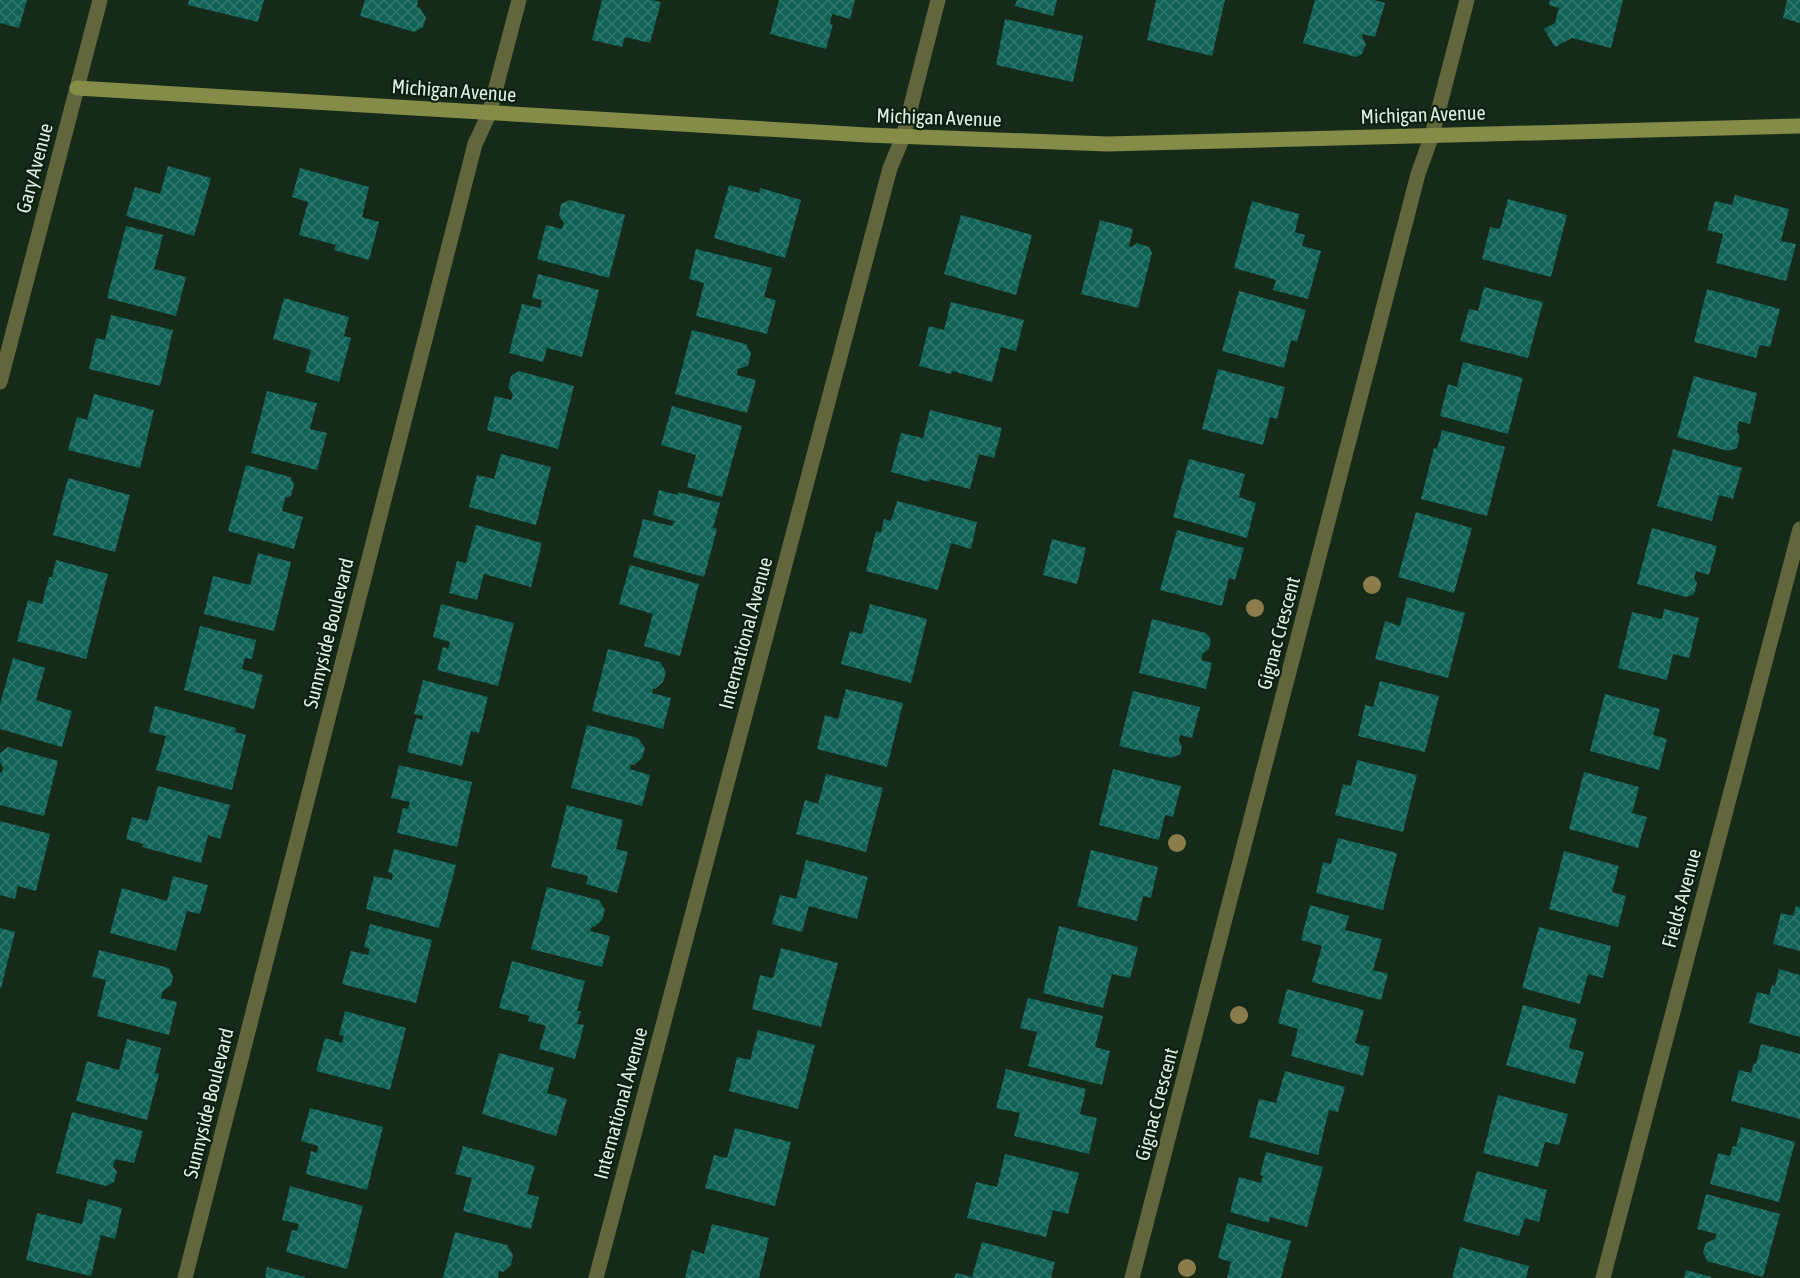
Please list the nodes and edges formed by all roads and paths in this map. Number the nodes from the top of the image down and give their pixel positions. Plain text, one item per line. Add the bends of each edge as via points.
1 (100, 0) edge
2 (519, 0) edge
3 (938, 0) edge
4 (1467, 0) edge
5 (77, 88) junction
6 (489, 114) junction
7 (1800, 126) edge
8 (1432, 135) junction
9 (903, 137) junction
10 (0, 382) edge
11 (1800, 529) edge
12 (185, 1278) edge
13 (596, 1278) edge
14 (1132, 1278) edge
15 (1603, 1278) edge

1 - 5 street, Gary Avenue
2 - 6 street, Sunnyside Boulevard
3 - 9 street, International Avenue
4 - 8 street, Gignac Crescent
5 - 6 street, Michigan Avenue
5 - 10 street, Gary Avenue
6 - 9 street, Michigan Avenue
6 - 12 street, Sunnyside Boulevard via 475,144
7 - 8 street, Michigan Avenue
8 - 9 street, Michigan Avenue via 1107,144
8 - 14 street, Gignac Crescent via 1420,168
9 - 13 street, International Avenue via 890,168
11 - 15 street, Fields Avenue

